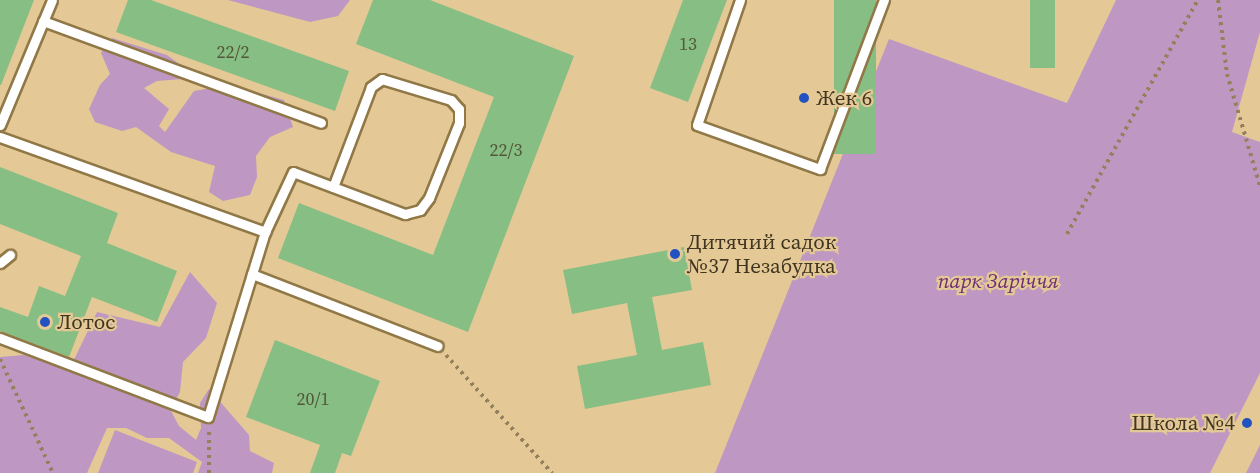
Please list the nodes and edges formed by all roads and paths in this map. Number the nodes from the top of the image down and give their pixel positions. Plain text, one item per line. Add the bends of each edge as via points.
1 (52, 0) edge
2 (740, 0) edge
3 (884, 0) edge
4 (1198, 0) edge
5 (1218, 0) edge
6 (43, 21) junction
7 (321, 123) dead end
8 (0, 126) edge
9 (0, 137) edge
10 (1260, 186) edge
11 (333, 187) junction
12 (265, 232) junction
13 (1067, 234) dead end
14 (10, 255) dead end
15 (0, 263) edge
16 (252, 274) junction
17 (0, 338) edge
18 (438, 346) joint
19 (0, 359) edge
20 (208, 417) junction
21 (53, 473) edge
22 (209, 473) edge
23 (552, 473) edge

1 - 6 lane
2 - 3 lane via 697,125 820,169
4 - 13 path
5 - 10 path via 1227,74
6 - 7 lane
6 - 8 lane
9 - 12 lane
11 - 11 lane via 405,214 420,210 429,198 459,123 459,109 451,100 382,79 372,87
11 - 12 lane via 293,172
12 - 16 lane
14 - 15 lane
16 - 18 lane
16 - 20 lane
17 - 20 lane
18 - 23 path
19 - 21 path
20 - 22 path

